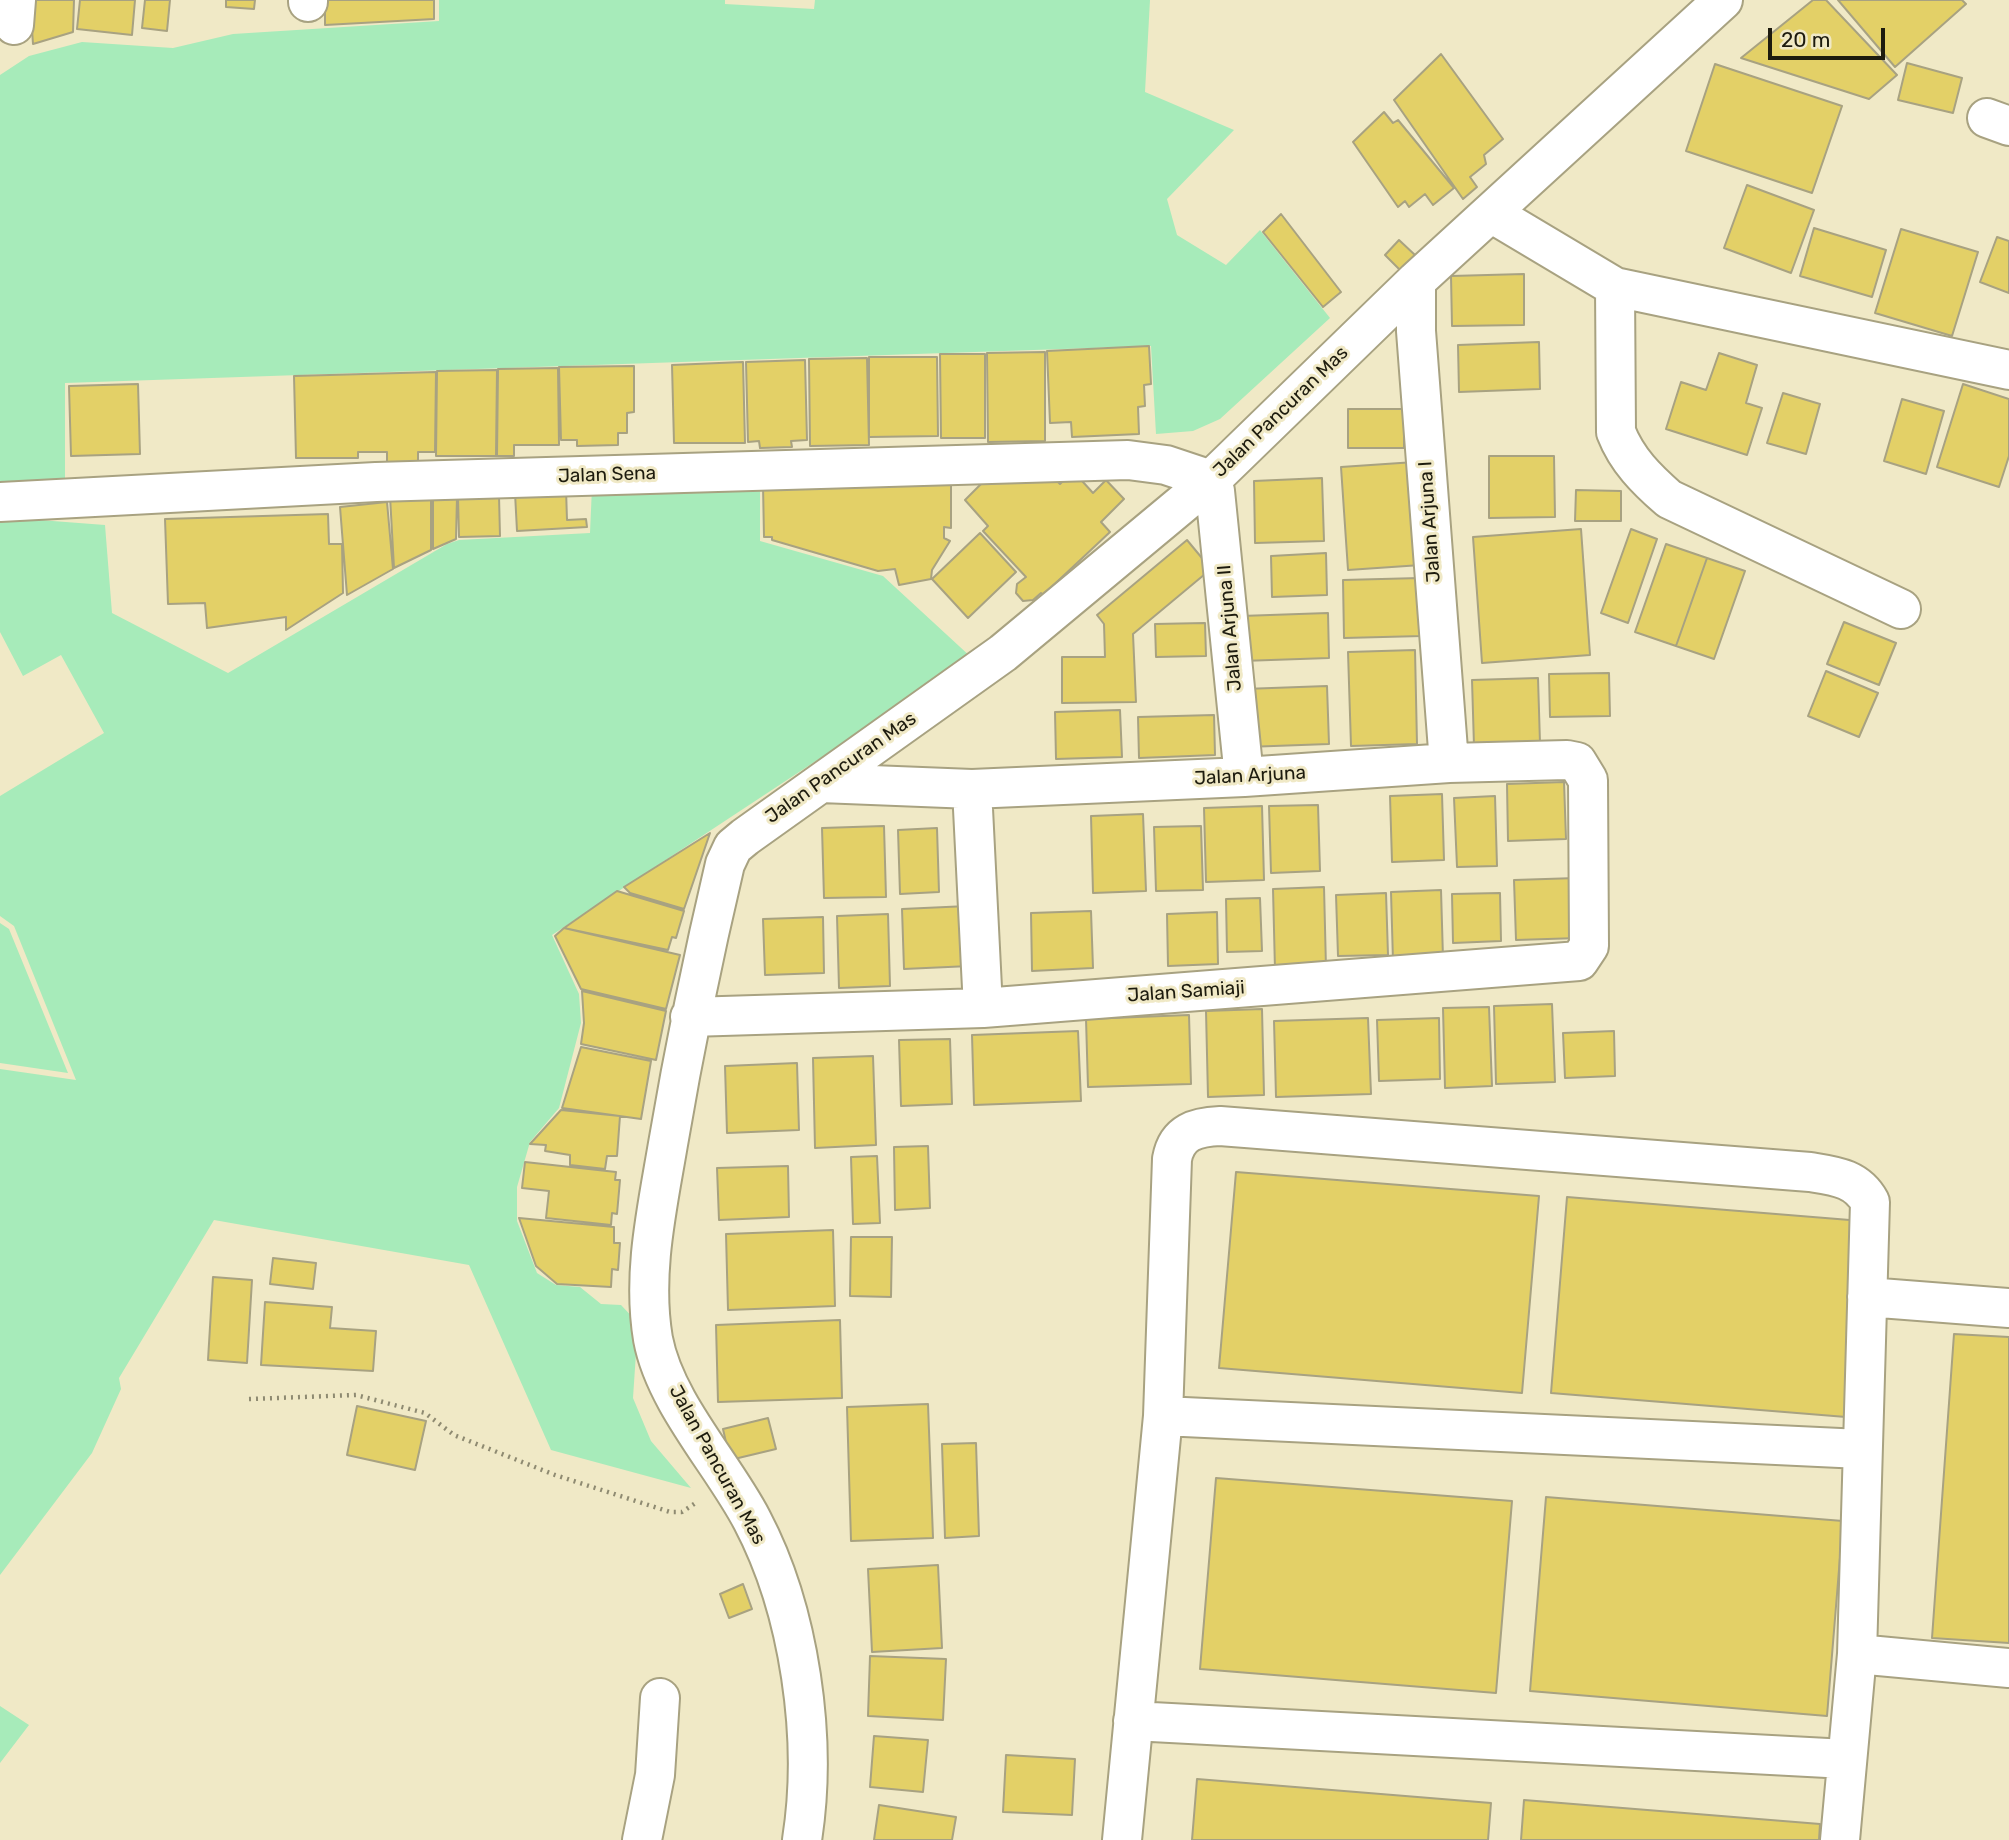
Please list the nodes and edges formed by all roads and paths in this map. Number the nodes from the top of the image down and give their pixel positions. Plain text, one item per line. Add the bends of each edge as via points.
1 (1714, 4) edge
2 (1491, 213) junction
3 (1416, 281) junction
4 (1615, 287) junction
5 (2009, 370) edge
6 (1211, 480) junction
7 (0, 502) edge
8 (1902, 608) dead end
9 (1449, 763) junction
10 (1244, 777) junction
11 (821, 783) junction
12 (972, 789) junction
13 (1589, 861) joint
14 (983, 1008) junction
15 (690, 1017) junction
16 (1867, 1297) junction
17 (2009, 1308) edge
18 (250, 1399) dead end
19 (1163, 1416) junction
20 (1861, 1449) junction
21 (727, 1481) junction
22 (1857, 1654) junction
23 (2009, 1668) edge
24 (660, 1698) dead end
25 (1133, 1721) junction
26 (1846, 1759) junction
27 (642, 1840) edge
28 (802, 1840) edge
29 (1122, 1840) edge
30 (1840, 1840) edge

1 - 2 street, Jalan Pancuran Mas
2 - 3 street, Jalan Pancuran Mas
2 - 4 street
3 - 6 street, Jalan Pancuran Mas
3 - 9 street, Jalan Arjuna I
4 - 5 street
4 - 8 street via 1616,432 1624,452 1647,481 1669,499
6 - 7 street, Jalan Sena via 1166,465 1128,460 390,481
6 - 10 street, Jalan Arjuna II via 1219,516
6 - 11 street, Jalan Pancuran Mas via 1003,653
9 - 10 street, Jalan Arjuna
9 - 13 street, Jalan Arjuna via 1553,758 1577,762 1588,780
10 - 12 street, Jalan Arjuna
11 - 12 street, Jalan Arjuna
11 - 15 street, Jalan Pancuran Mas via 733,847 725,864
12 - 14 street
13 - 14 street, Jalan Samiaji via 1591,940 1579,961
14 - 15 street, Jalan Samiaji
15 - 21 street, Jalan Pancuran Mas via 651,1242 651,1316 654,1342 675,1396
16 - 17 street
16 - 19 street via 1870,1202 1855,1183 1839,1177 1220,1126 1192,1129 1176,1144 1172,1159
16 - 20 street
18 - 21 path via 356,1395 425,1413 454,1435 555,1475 670,1512 682,1512
19 - 20 street
19 - 25 street
20 - 22 street
21 - 28 street, Jalan Pancuran Mas via 752,1520 778,1582 797,1647 809,1765
22 - 23 street
22 - 26 street
24 - 27 street via 655,1775
25 - 26 street
25 - 29 street
26 - 30 street

